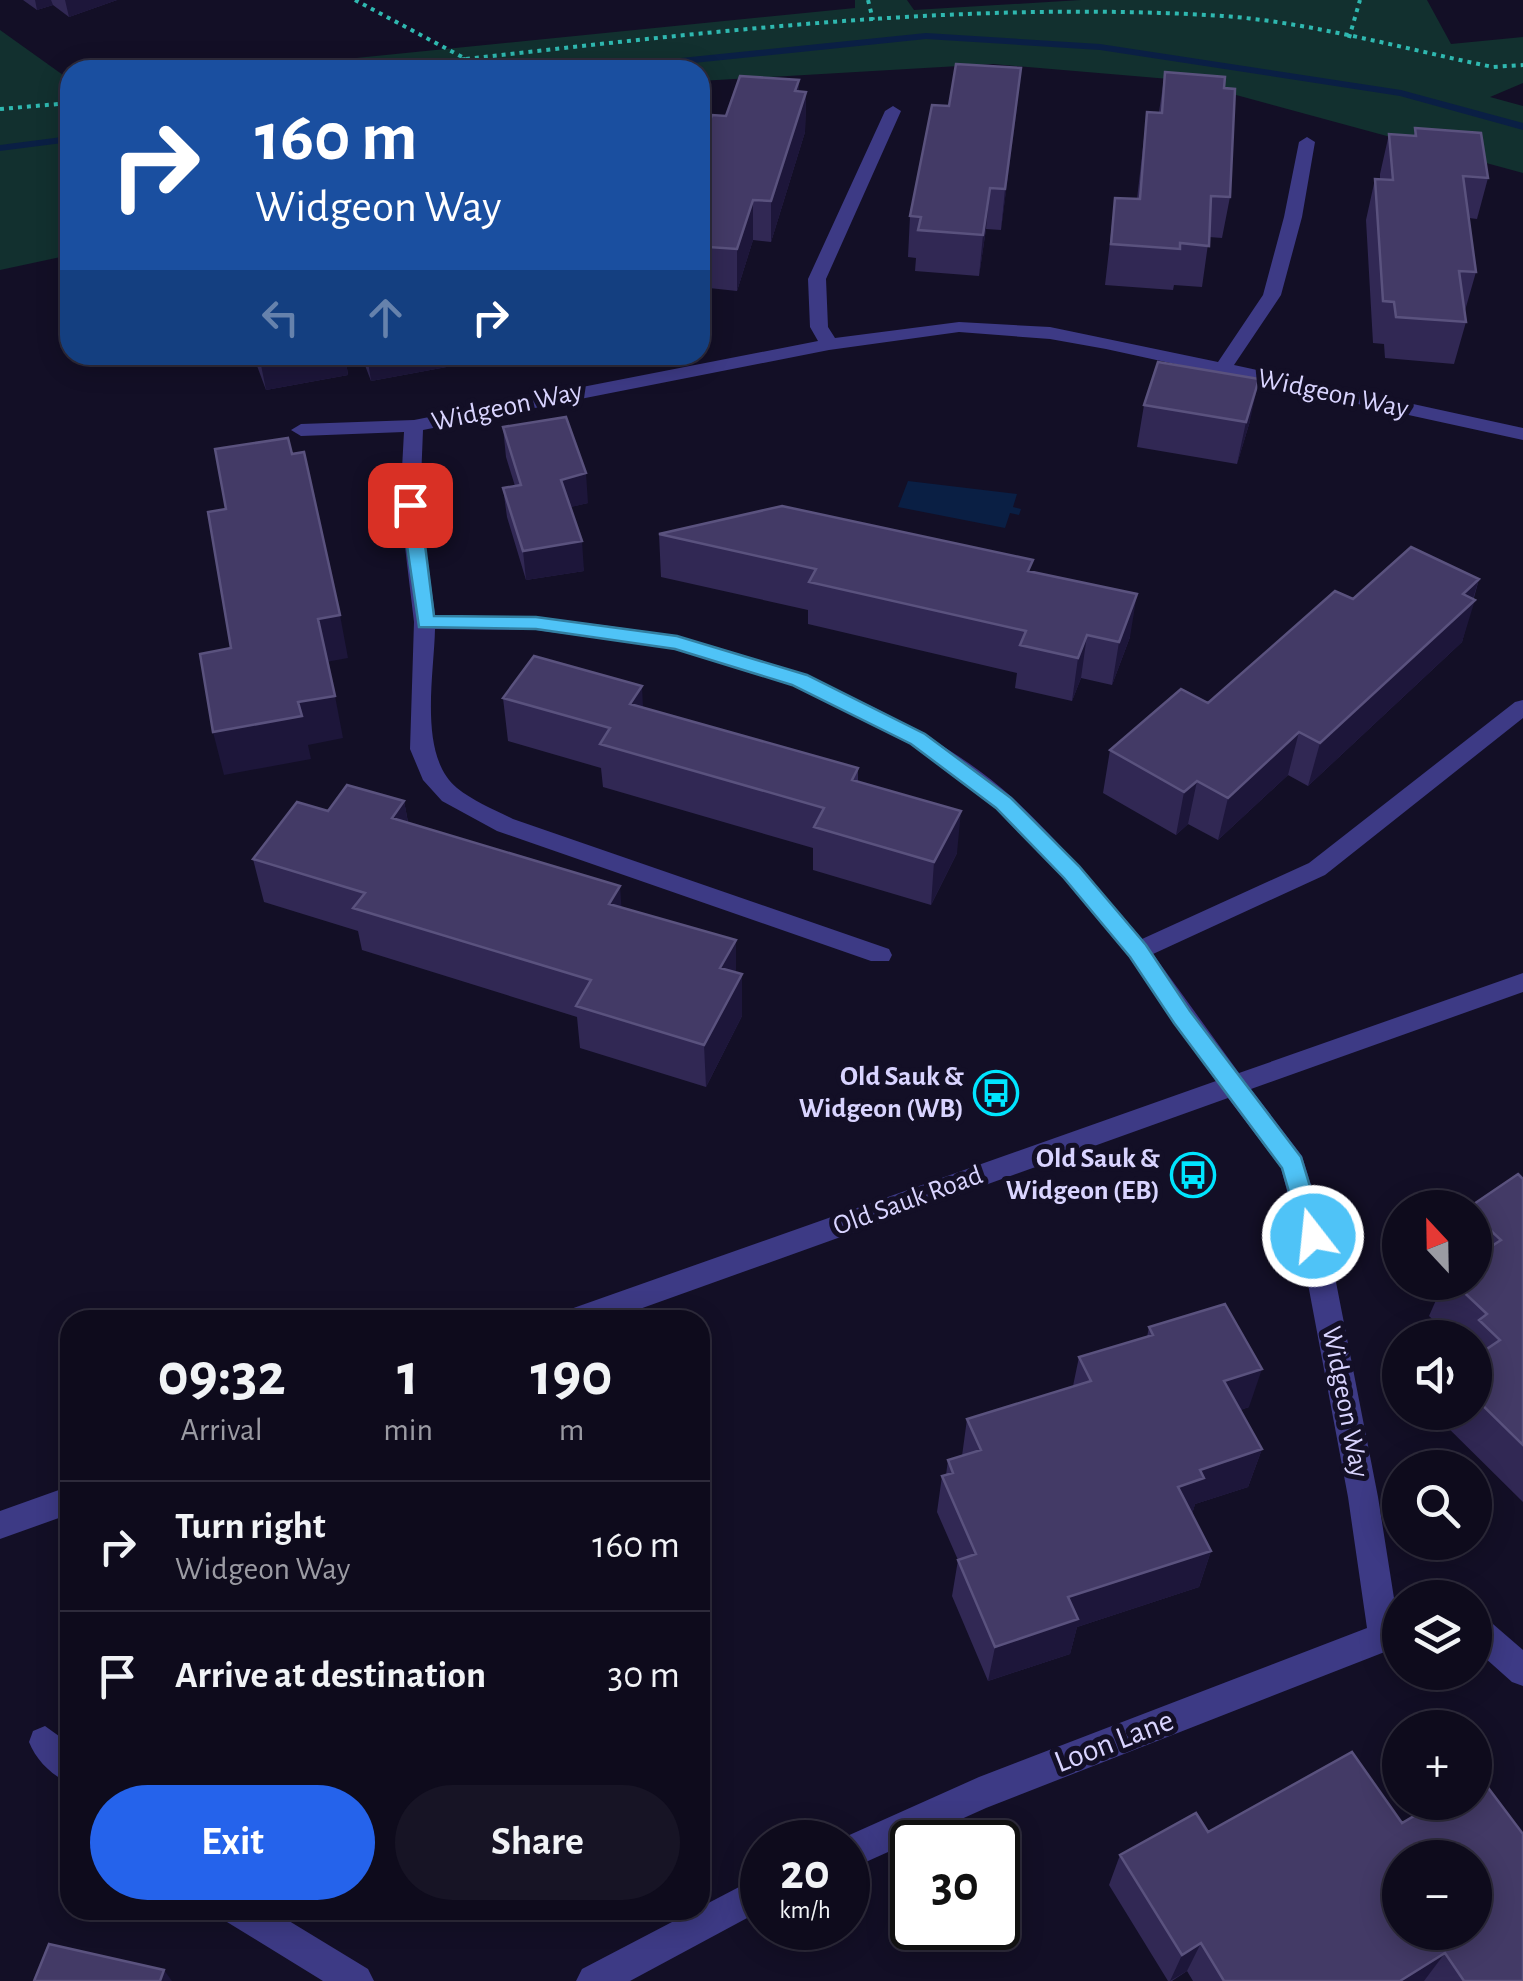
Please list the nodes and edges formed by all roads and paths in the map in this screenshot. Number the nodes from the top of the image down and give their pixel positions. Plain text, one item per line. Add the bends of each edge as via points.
1 (355, 0) edge
2 (868, 0) edge
3 (1140, 0) edge
4 (1360, 0) edge
5 (1146, 12) junction
6 (873, 20) junction
7 (1350, 38) junction
8 (466, 58) junction
9 (450, 60) edge
10 (1523, 65) edge
11 (60, 104) edge
12 (0, 109) edge
13 (893, 111) dead end
14 (1307, 142) dead end
15 (829, 344) junction
16 (1222, 369) junction
17 (414, 426) junction
18 (301, 430) dead end
19 (1523, 434) edge
20 (426, 622) junction
21 (1523, 706) edge
22 (1138, 951) junction
23 (880, 955) dead end
24 (1523, 982) edge
25 (1233, 1085) junction
26 (603, 1310) edge
27 (60, 1504) edge
28 (0, 1525) edge
29 (1382, 1586) edge
30 (1382, 1637) edge
31 (1492, 1644) edge
32 (1523, 1671) edge
33 (45, 1742) dead end
34 (60, 1757) edge
35 (870, 1843) edge
36 (740, 1904) edge
37 (255, 1920) edge
38 (709, 1920) edge
39 (710, 1920) edge
40 (356, 1981) edge
41 (594, 1981) edge

1 - 8 path
2 - 6 path
3 - 5 path
4 - 7 path
5 - 6 path
5 - 7 path via 1228,16
6 - 8 path
7 - 10 path via 1492,67
8 - 9 path
11 - 12 path
13 - 15 street via 817,279 819,327
14 - 16 street via 1272,295
15 - 16 street, Widgeon Way via 960,327 1050,333
15 - 17 street, Widgeon Way
16 - 19 street, Widgeon Way
17 - 18 street
17 - 20 street, Widgeon Way via 410,505
20 - 22 street, Widgeon Way via 536,623 677,642 800,680 918,739 1004,803
20 - 23 street via 421,749 450,795 504,824
21 - 22 street via 1317,869
22 - 25 street, Widgeon Way
24 - 25 street, Old Sauk Road
25 - 26 street, Old Sauk Road
25 - 29 street, Widgeon Way via 1293,1164
27 - 28 street
30 - 35 street, Loon Lane
31 - 32 street
33 - 34 street
36 - 39 street
37 - 40 street
38 - 41 street

